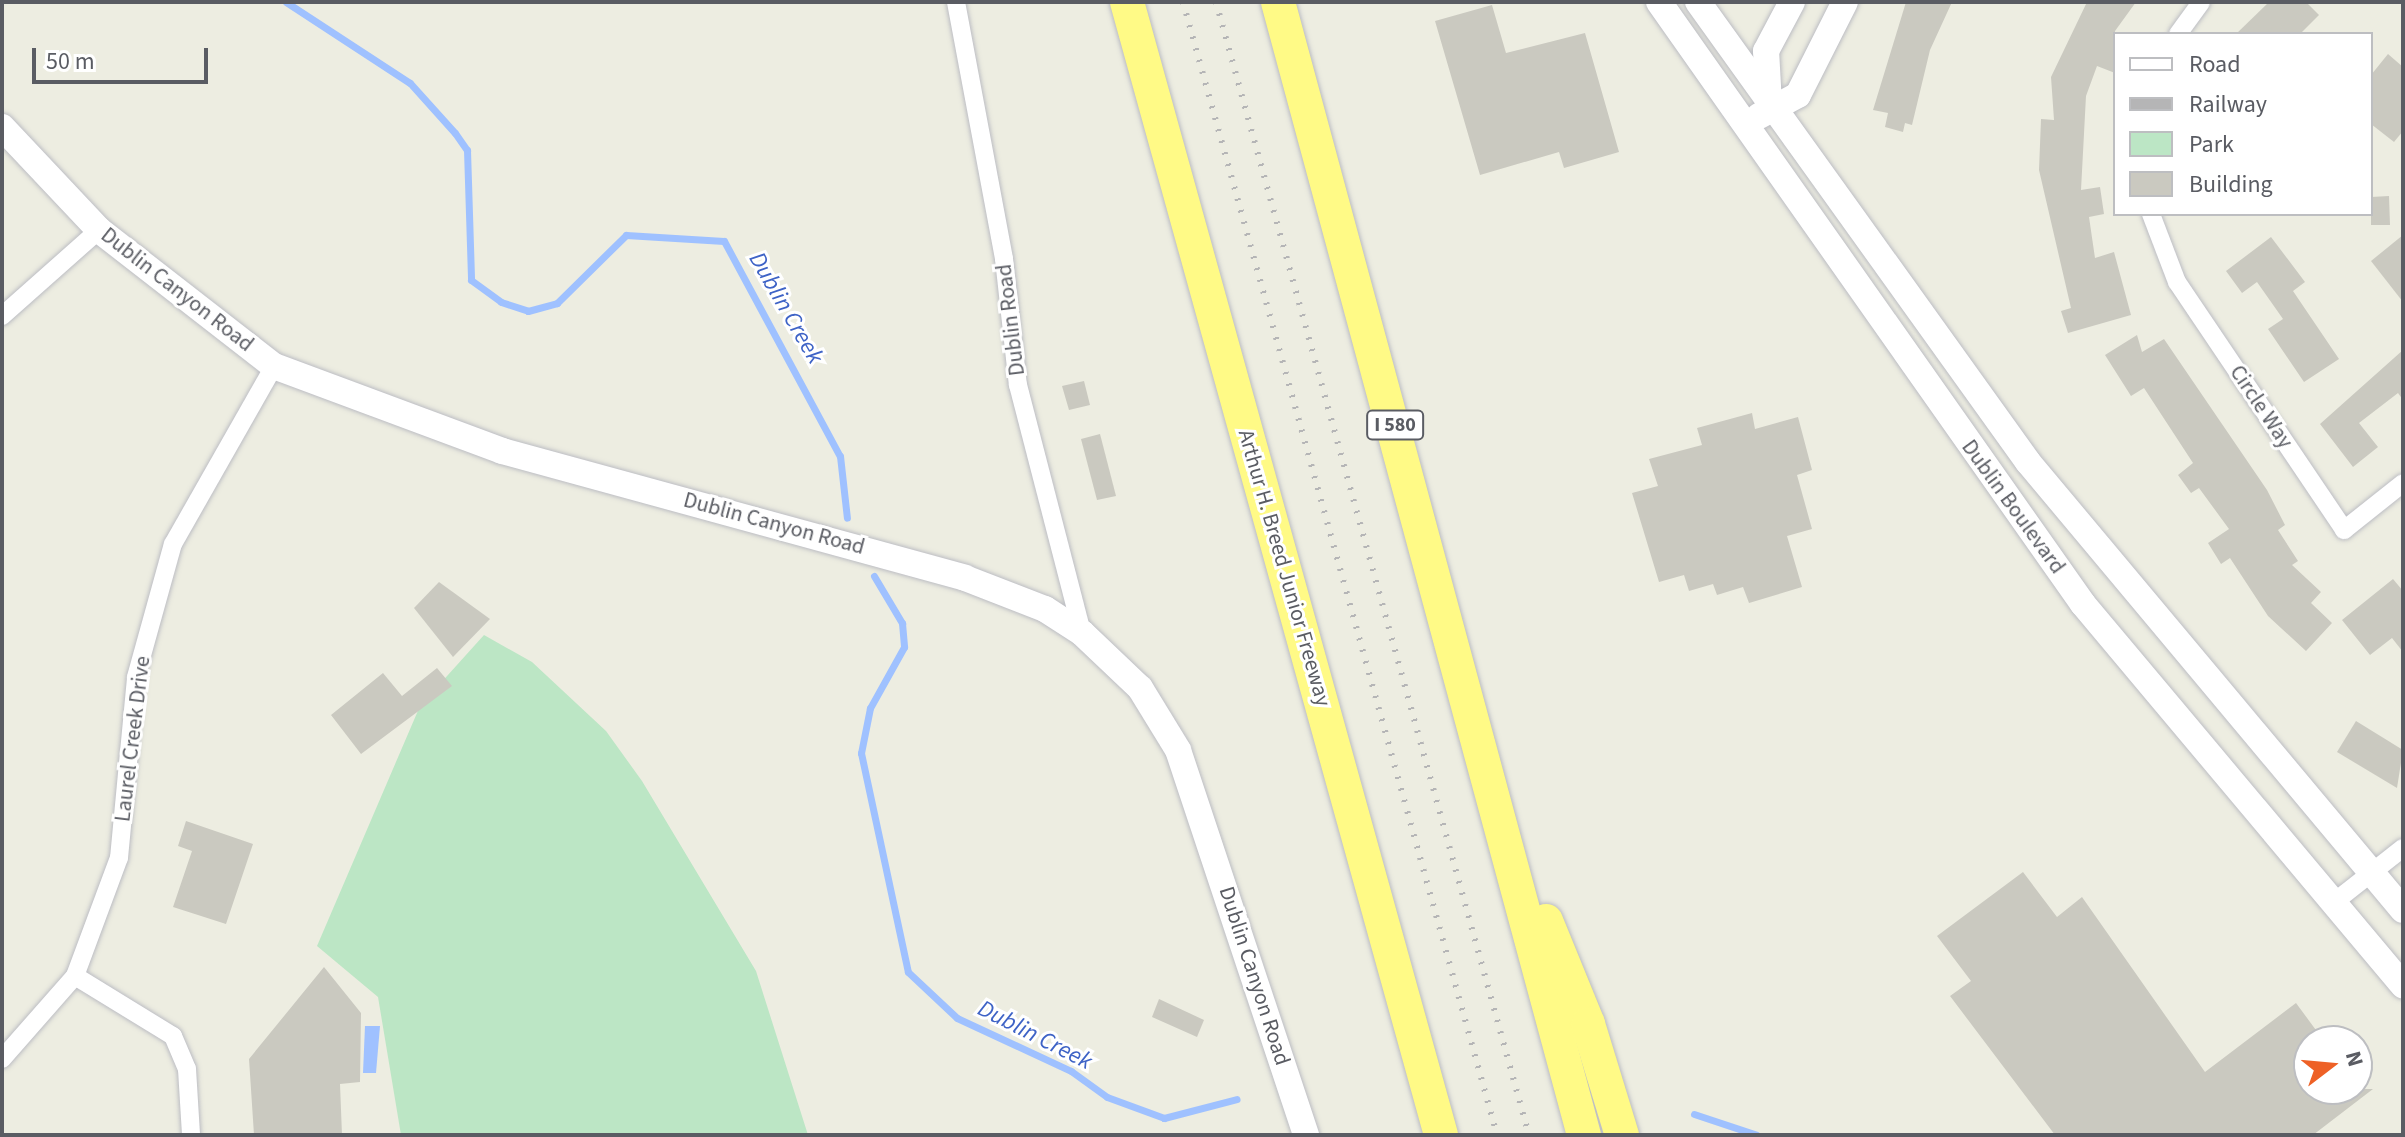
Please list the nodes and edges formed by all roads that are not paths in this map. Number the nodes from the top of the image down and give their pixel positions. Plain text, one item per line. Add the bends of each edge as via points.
1 (956, 2) edge
2 (1127, 2) edge
3 (1278, 2) edge
4 (1659, 2) edge
5 (1698, 2) edge
6 (1792, 2) edge
7 (1845, 2) edge
8 (2201, 2) edge
9 (2179, 32) edge
10 (1769, 104) junction
11 (2, 127) edge
12 (1746, 131) junction
13 (2152, 216) edge
14 (99, 230) junction
15 (2, 316) edge
16 (274, 366) junction
17 (2403, 483) edge
18 (1082, 633) junction
19 (1512, 848) junction
20 (2403, 848) edge
21 (2372, 872) junction
22 (2333, 903) junction
23 (2403, 910) edge
24 (75, 976) junction
25 (2403, 985) edge
26 (2, 1059) edge
27 (191, 1135) edge
28 (1306, 1135) edge
29 (1441, 1135) edge
30 (1584, 1135) edge
31 (1622, 1135) edge

1 - 18 street, Dublin Road via 1004,259 1018,385
2 - 29 highway, Arthur H. Breed Junior Freeway
3 - 19 highway, I 580
4 - 12 street, Dublin Boulevard
5 - 10 street, Dublin Boulevard
6 - 10 street via 1766,51
7 - 10 street via 1798,95
8 - 9 street
10 - 12 street
10 - 21 street, Dublin Boulevard via 2028,462
11 - 14 street, Dublin Canyon Road
12 - 22 street, Dublin Boulevard via 2083,604
13 - 17 street, Circle Way via 2177,282 2344,530
14 - 15 street
14 - 16 street, Dublin Canyon Road
16 - 18 street, Dublin Canyon Road via 502,451 965,578 1045,609
16 - 24 street, Laurel Creek Drive via 173,544 136,677 119,858
18 - 28 street, Dublin Canyon Road via 1140,688 1178,750
19 - 30 highway, I 580
19 - 31 highway via 1573,983
20 - 21 street
21 - 22 street
21 - 23 street, Dublin Boulevard
22 - 25 street, Dublin Boulevard
24 - 26 street, Laurel Creek Drive
24 - 27 street via 173,1036 187,1069

